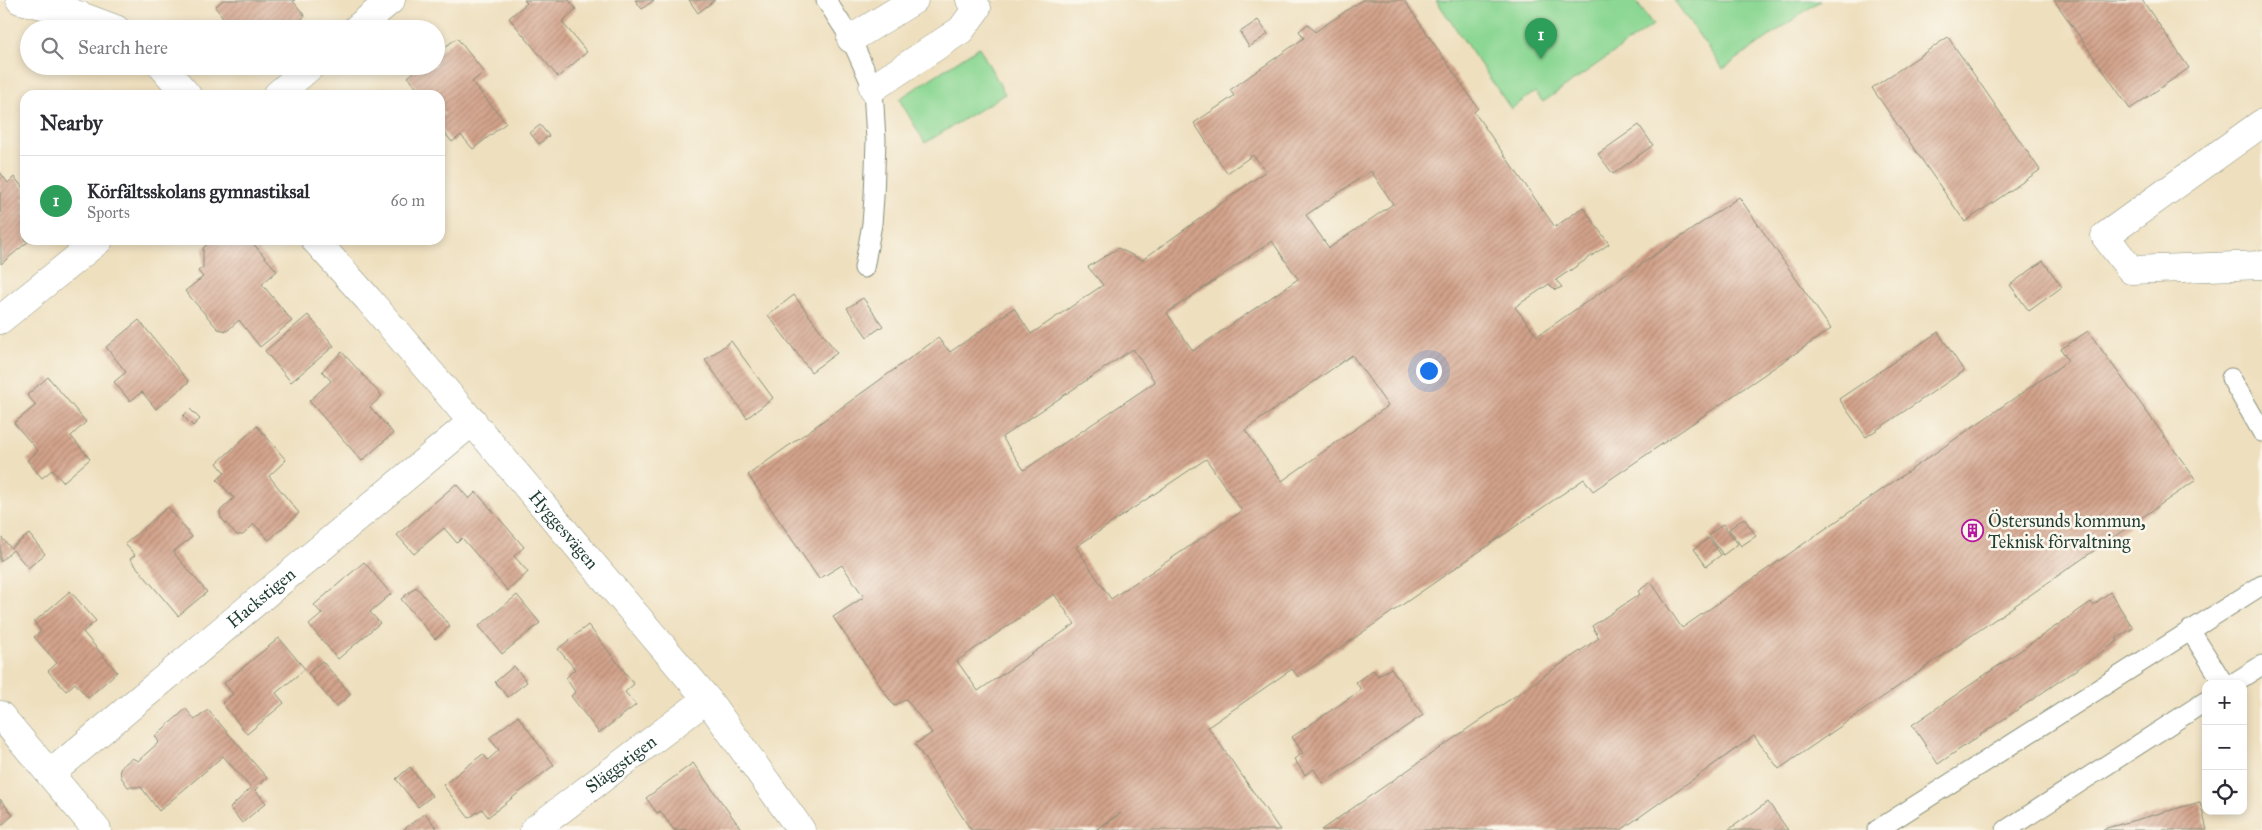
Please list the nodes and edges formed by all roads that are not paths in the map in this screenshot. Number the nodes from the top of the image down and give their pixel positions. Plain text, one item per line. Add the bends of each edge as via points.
1 (20, 0) edge
2 (391, 0) edge
3 (826, 0) edge
4 (914, 0) edge
5 (970, 0) edge
6 (92, 20) edge
7 (367, 20) edge
8 (852, 39) junction
9 (170, 75) edge
10 (300, 75) edge
11 (873, 88) junction
12 (183, 90) edge
13 (283, 90) edge
14 (2262, 123) edge
15 (93, 245) edge
16 (319, 245) edge
17 (2262, 266) edge
18 (864, 268) dead end
19 (0, 320) edge
20 (2231, 378) dead end
21 (473, 421) junction
22 (2262, 432) edge
23 (2262, 585) edge
24 (2190, 630) junction
25 (2262, 665) edge
26 (2221, 680) edge
27 (2238, 680) edge
28 (707, 699) junction
29 (2202, 704) edge
30 (0, 715) edge
31 (50, 774) junction
32 (97, 830) edge
33 (534, 830) edge
34 (801, 830) edge
35 (1877, 830) edge
36 (2006, 830) edge

1 - 6 street
2 - 7 street
3 - 8 lane
4 - 8 street
5 - 11 street via 977,8 960,30
8 - 11 lane
9 - 12 street
10 - 13 street
11 - 18 lane via 876,140 874,197
14 - 17 street via 2105,236 2131,270
15 - 19 street
16 - 21 street, Hyggesvägen
20 - 22 lane
21 - 28 street, Hyggesvägen
21 - 31 street, Hackstigen
23 - 24 lane
24 - 26 lane
24 - 35 lane
25 - 27 lane
28 - 33 street, Släggstigen
28 - 34 street, Hyggesvägen
29 - 36 lane
30 - 31 street
31 - 32 street

